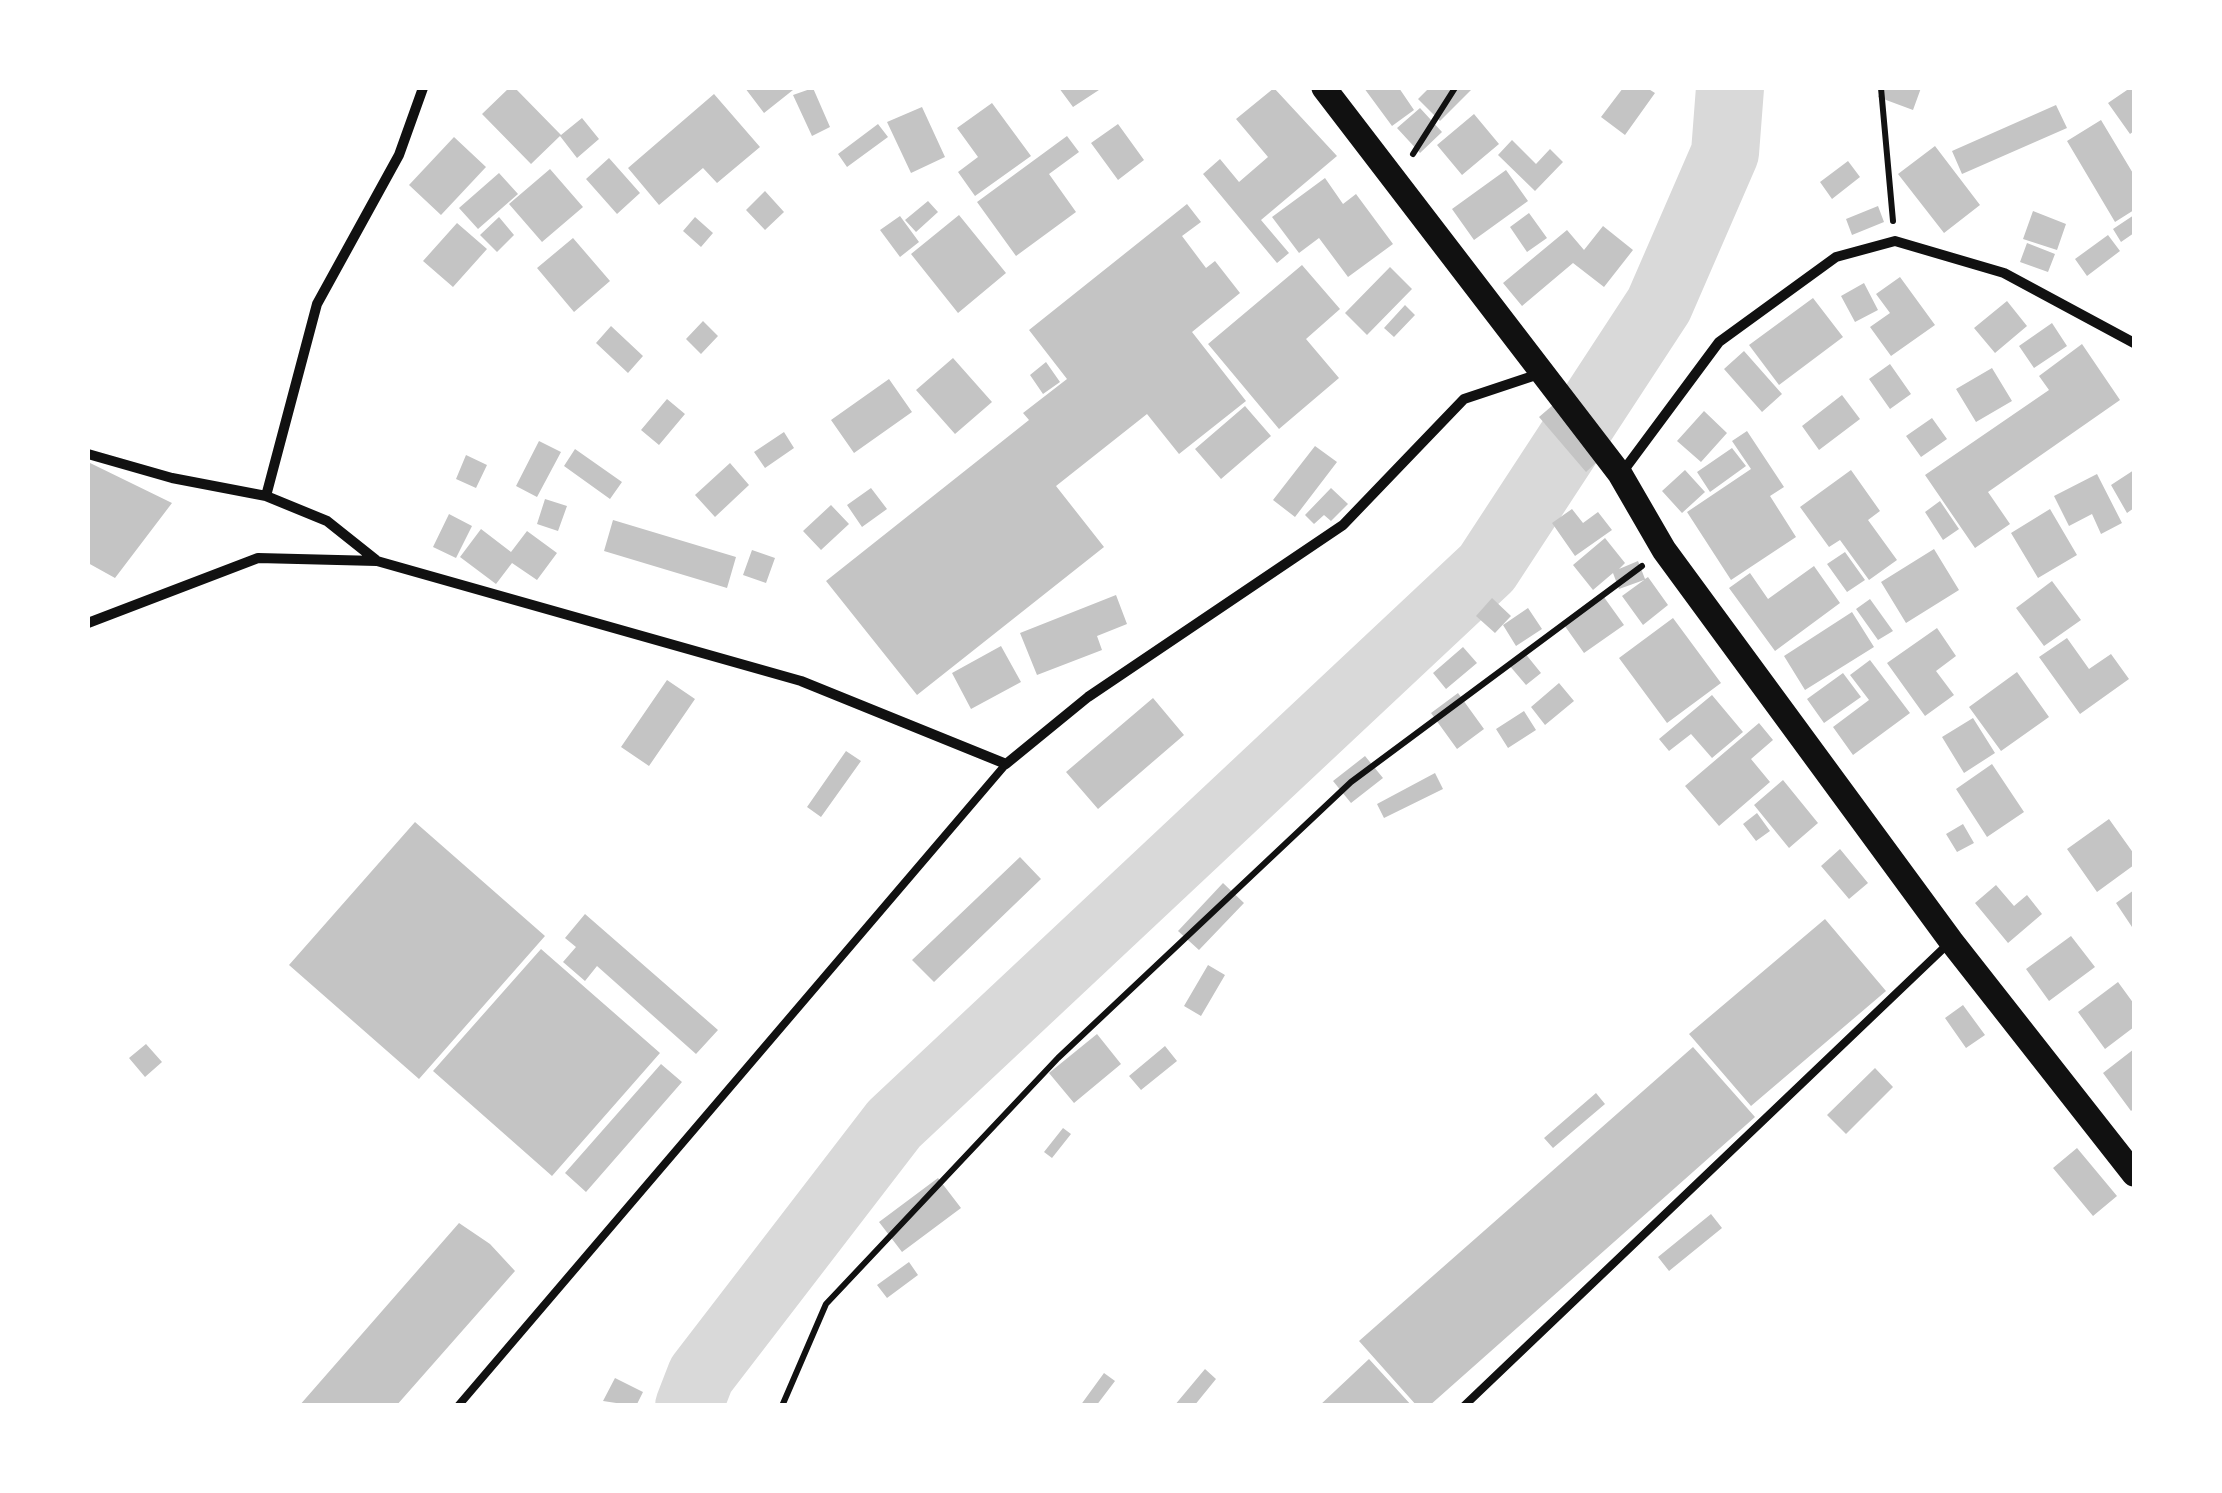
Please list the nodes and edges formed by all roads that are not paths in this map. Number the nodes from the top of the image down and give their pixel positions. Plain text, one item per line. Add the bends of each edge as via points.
1 (423, 88) edge
2 (1324, 88) edge
3 (2134, 343) edge
4 (1543, 373) junction
5 (88, 454) edge
6 (1620, 474) junction
7 (266, 496) junction
8 (377, 561) junction
9 (88, 623) edge
10 (1006, 764) junction
11 (1951, 941) junction
12 (2134, 1174) edge
13 (458, 1406) edge
14 (1464, 1406) edge

1 - 7 street via 400,155 317,304
2 - 4 main road
3 - 6 street via 2004,273 1895,241 1836,257 1720,342
4 - 6 main road
4 - 10 street via 1464,399 1342,524 1088,697
5 - 7 street
6 - 11 main road via 1664,550
7 - 8 street via 327,521
8 - 9 street via 258,558
8 - 10 street via 800,681
10 - 13 lane
11 - 12 main road
11 - 14 lane

